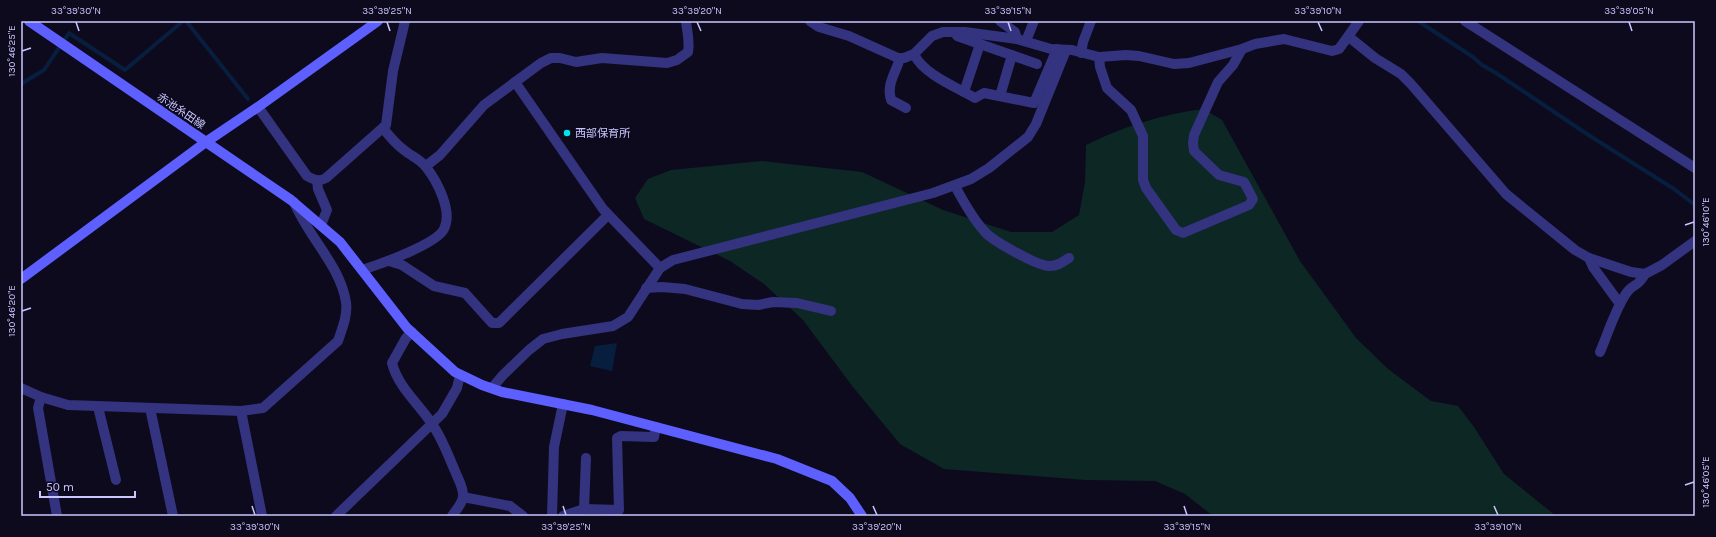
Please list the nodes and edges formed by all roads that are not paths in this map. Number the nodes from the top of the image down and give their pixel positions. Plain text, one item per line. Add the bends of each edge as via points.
1 (28, 21) edge
2 (378, 21) edge
3 (405, 21) edge
4 (686, 21) edge
5 (810, 21) edge
6 (1000, 21) edge
7 (1034, 21) edge
8 (1091, 21) edge
9 (1359, 21) edge
10 (1464, 21) edge
11 (956, 32) junction
12 (1349, 37) junction
13 (1022, 40) junction
14 (980, 44) junction
15 (1061, 49) junction
16 (1242, 49) junction
17 (1081, 53) junction
18 (914, 54) junction
19 (1012, 55) junction
20 (1099, 57) junction
21 (900, 58) junction
22 (1037, 64) dead end
23 (515, 82) junction
24 (964, 92) junction
25 (1000, 96) junction
26 (258, 107) junction
27 (906, 108) dead end
28 (383, 128) junction
29 (206, 142) junction
30 (426, 166) junction
31 (1695, 168) edge
32 (317, 180) junction
33 (955, 186) junction
34 (294, 202) junction
35 (608, 214) junction
36 (321, 225) junction
37 (1695, 241) edge
38 (1069, 258) dead end
39 (1589, 258) junction
40 (389, 261) junction
41 (660, 268) junction
42 (362, 270) junction
43 (1645, 274) junction
44 (21, 279) edge
45 (646, 288) junction
46 (1620, 304) junction
47 (831, 311) dead end
48 (412, 332) junction
49 (1600, 352) dead end
50 (460, 375) junction
51 (21, 388) edge
52 (492, 388) junction
53 (41, 397) junction
54 (563, 404) junction
55 (98, 407) junction
56 (150, 408) junction
57 (241, 411) junction
58 (432, 423) junction
59 (656, 427) junction
60 (586, 458) dead end
61 (116, 480) dead end
62 (463, 497) junction
63 (584, 509) junction
64 (55, 516) edge
65 (173, 516) edge
66 (262, 516) edge
67 (336, 516) edge
68 (452, 516) edge
69 (523, 516) edge
70 (552, 516) edge
71 (563, 516) edge
72 (862, 516) edge

1 - 29 street, 赤池糸田線
2 - 26 street, 赤池糸田線
3 - 28 street via 394,72 388,118
4 - 23 street via 690,42 688,52 677,60 667,63 602,58 576,62 551,58
5 - 21 street via 819,27 849,36
6 - 13 street
7 - 13 street
8 - 17 street
9 - 12 street
10 - 31 street
11 - 13 street
11 - 14 street via 957,36
11 - 18 street via 943,32 932,36
12 - 16 street via 1339,50 1332,51 1284,39
12 - 39 street via 1375,58 1401,74 1506,194 1575,250
13 - 15 street
14 - 19 street
14 - 24 street
15 - 17 street
15 - 25 street via 1034,103
15 - 33 street via 1036,124 1028,137 989,168
16 - 20 street via 1189,63 1174,64 1139,56
16 - 20 street via 1233,65 1218,82 1194,135 1193,143 1194,150 1219,175 1244,182 1253,199 1249,205 1183,233 1176,230 1146,188 1143,180 1143,136 1131,110 1107,88
17 - 20 street
18 - 21 street
18 - 24 street via 924,68
19 - 22 street
19 - 25 street
21 - 27 street via 889,83 889,96 890,100
23 - 30 street via 484,105 440,155
23 - 35 street
24 - 25 street via 975,98 984,93
26 - 29 street, 赤池糸田線
26 - 32 street via 307,176
28 - 30 street via 405,152
28 - 32 street via 326,178 322,181
29 - 34 street
29 - 44 street
30 - 40 street via 440,188 447,212 444,229 437,237
32 - 36 street via 318,189 328,210
33 - 38 street via 985,233 996,241 1036,263 1049,267 1061,264
33 - 41 street via 673,260
34 - 36 street
34 - 57 street via 300,218 339,278 346,303 344,326 338,340 264,408
35 - 40 street via 499,323 492,323 465,293 434,286 402,265
35 - 41 street
36 - 42 street via 340,242
37 - 43 street
39 - 43 street
39 - 46 street
40 - 42 street
41 - 45 street
42 - 48 street
43 - 46 street via 1640,283 1628,291
45 - 47 street via 685,289 742,304 797,303
45 - 52 street via 628,317 613,326 544,339 502,375
46 - 49 street
48 - 50 street
48 - 58 street via 392,363 399,380
50 - 52 street
50 - 58 street via 457,388 442,414
51 - 53 street
52 - 54 street
53 - 55 street via 68,405
53 - 64 street via 38,408
54 - 59 street
54 - 70 street via 554,447
55 - 56 street
55 - 61 street
56 - 57 street
56 - 65 street
57 - 66 street
58 - 62 street via 462,487
58 - 67 street
59 - 63 street via 654,437 617,438 619,510
59 - 72 street via 777,459 806,470 832,482 850,498
60 - 63 street
62 - 68 street
62 - 69 street via 510,506
63 - 71 street

